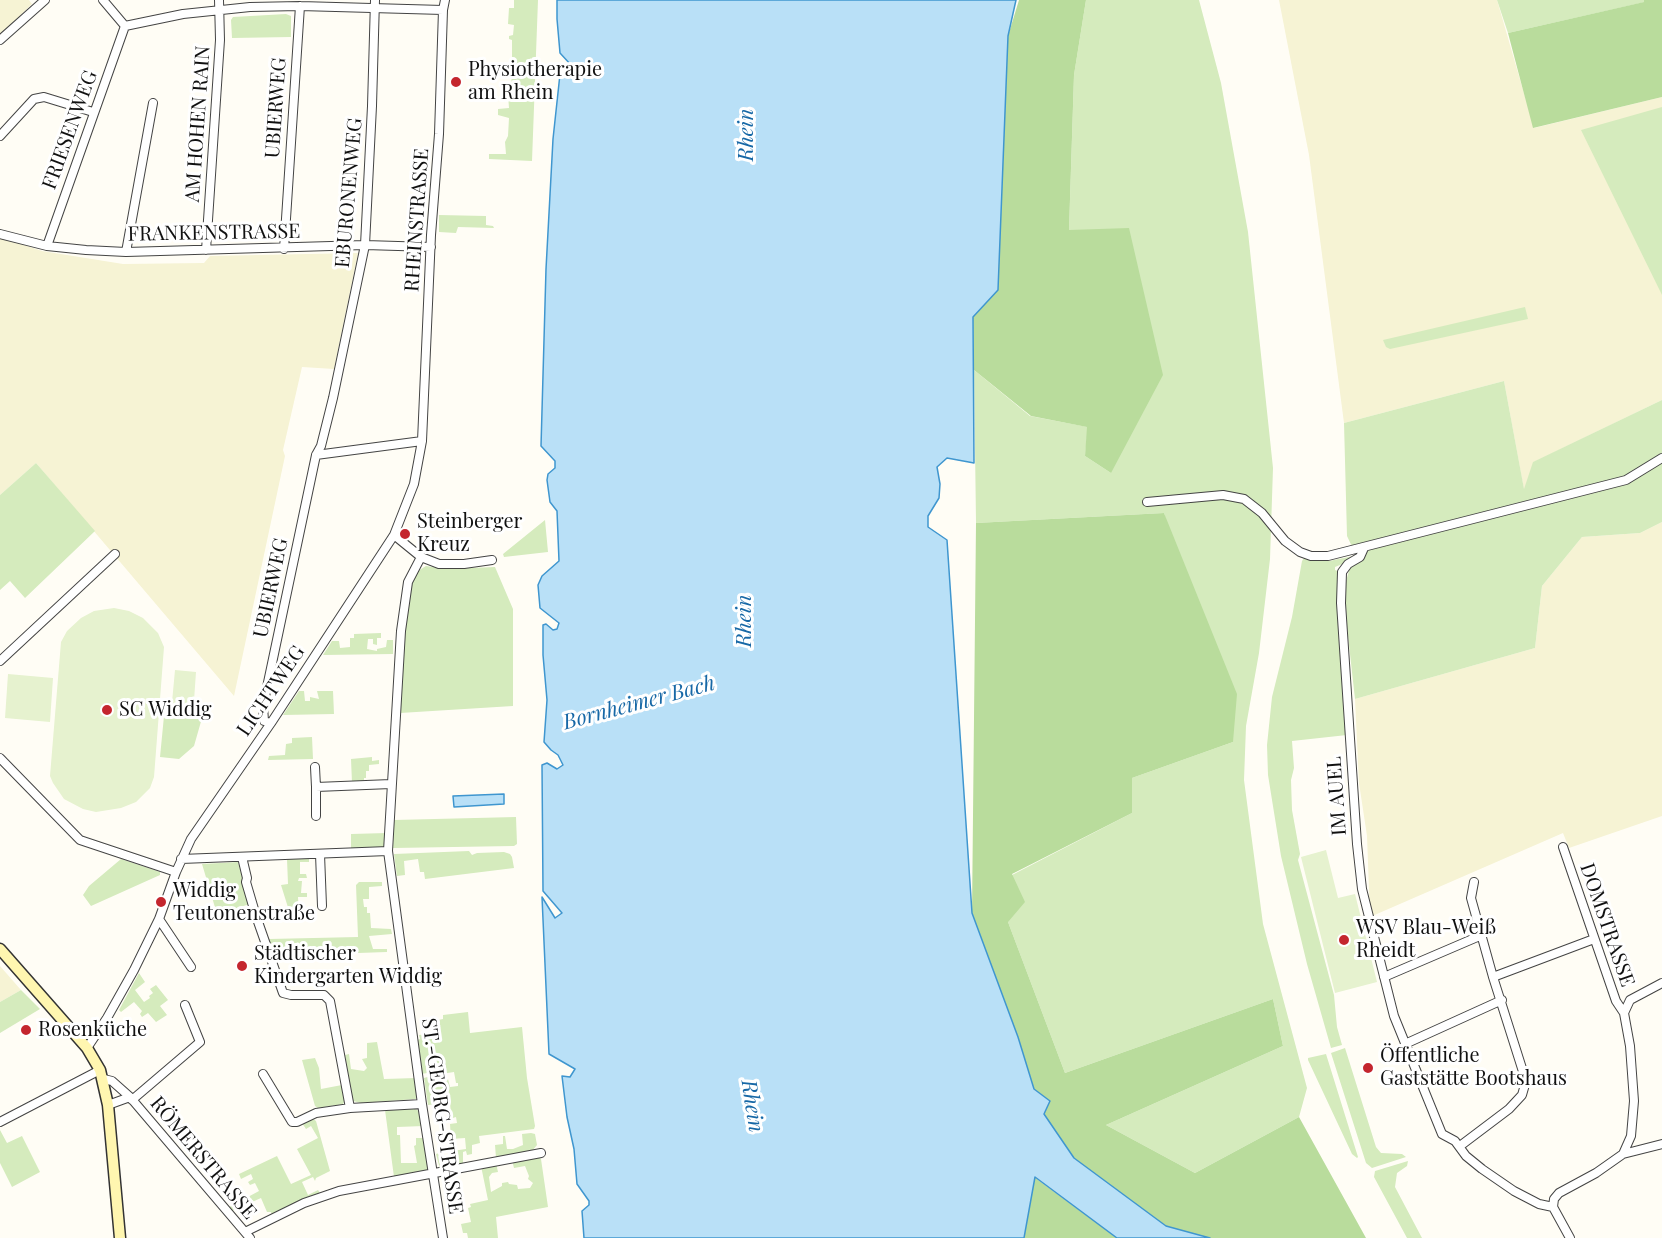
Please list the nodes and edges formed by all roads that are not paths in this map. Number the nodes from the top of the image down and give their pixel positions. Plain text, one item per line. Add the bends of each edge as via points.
1 (45, 0) edge
2 (103, 0) edge
3 (219, 0) edge
4 (445, 0) edge
5 (376, 4) edge
6 (300, 6) junction
7 (220, 10) junction
8 (442, 10) junction
9 (125, 26) junction
10 (0, 40) edge
11 (153, 103) dead end
12 (93, 112) junction
13 (0, 136) edge
14 (0, 234) edge
15 (365, 245) junction
16 (47, 246) junction
17 (431, 247) junction
18 (284, 249) junction
19 (206, 250) junction
20 (126, 252) junction
21 (422, 441) junction
22 (316, 455) junction
23 (1662, 458) edge
24 (1147, 502) dead end
25 (394, 535) junction
26 (1364, 548) junction
27 (115, 554) dead end
28 (421, 557) junction
29 (492, 560) dead end
30 (0, 661) edge
31 (271, 723) junction
32 (0, 758) edge
33 (315, 767) dead end
34 (391, 784) junction
35 (316, 787) junction
36 (316, 816) dead end
37 (1563, 847) dead end
38 (388, 851) junction
39 (320, 854) junction
40 (242, 857) junction
41 (181, 859) junction
42 (176, 872) junction
43 (1474, 882) dead end
44 (322, 906) dead end
45 (159, 920) junction
46 (1482, 935) junction
47 (1594, 939) junction
48 (0, 949) edge
49 (190, 967) dead end
50 (1384, 977) junction
51 (1493, 977) junction
52 (1662, 983) edge
53 (1502, 1000) junction
54 (185, 1005) dead end
55 (1624, 1013) junction
56 (1405, 1044) junction
57 (87, 1048) junction
58 (102, 1074) junction
59 (263, 1074) dead end
60 (131, 1098) junction
61 (422, 1104) junction
62 (108, 1105) junction
63 (350, 1108) junction
64 (0, 1122) edge
65 (1662, 1144) edge
66 (1460, 1146) junction
67 (541, 1153) dead end
68 (1623, 1154) junction
69 (433, 1173) junction
70 (1553, 1207) junction
71 (247, 1235) edge
72 (120, 1238) edge
73 (443, 1238) edge
74 (1570, 1238) edge

1 - 10 street
2 - 9 street
3 - 7 street, AM HOHEN RAIN
4 - 8 street, RHEINSTRASSE
5 - 6 street
5 - 8 street
5 - 15 street, EBURONENWEG
6 - 7 street
6 - 18 street, UBIERWEG
7 - 9 street
7 - 19 street, AM HOHEN RAIN
8 - 17 street, RHEINSTRASSE
9 - 12 street, FRIESENWEG
11 - 20 street
12 - 13 street via 44,97 34,99
12 - 16 street, FRIESENWEG
14 - 16 street, FRANKENSTRASSE
15 - 17 street, FRANKENSTRASSE
15 - 18 street, FRANKENSTRASSE
15 - 22 street, EBURONENWEG via 333,398
16 - 20 street, FRANKENSTRASSE
17 - 21 street, RHEINSTRASSE
18 - 19 street, FRANKENSTRASSE
19 - 20 street, FRANKENSTRASSE
21 - 22 street
21 - 25 street, LICHTWEG via 414,484
22 - 31 street, UBIERWEG via 263,706 264,721
23 - 26 street via 1626,480
24 - 26 street via 1223,495 1244,499 1262,513 1285,542 1300,552 1328,556
25 - 28 street
25 - 31 street, LICHTWEG
26 - 50 street, IM AUEL via 1360,557 1342,572 1341,603 1362,889
27 - 30 street
28 - 29 street via 439,564
28 - 34 street, ST.-GEORG-STRASSE via 408,582 401,631
31 - 41 street, LICHTWEG
32 - 42 street via 80,840
33 - 35 street
34 - 35 street
34 - 38 street, ST.-GEORG-STRASSE
35 - 36 street
37 - 47 street, DOMSTRASSE
38 - 39 street
38 - 61 street, ST.-GEORG-STRASSE
39 - 40 street
39 - 44 street
40 - 41 street
40 - 63 street via 256,916 283,993 324,994 330,1001
41 - 42 street, LICHTWEG
42 - 45 street, LICHTWEG
43 - 46 street via 1471,898
45 - 49 street
45 - 57 street, LICHTWEG
46 - 50 street
46 - 51 street
47 - 51 street
47 - 55 street, DOMSTRASSE
48 - 57 main road
50 - 56 street, IM AUEL
51 - 53 street
52 - 55 street via 1630,1000
53 - 56 street
53 - 66 street via 1526,1081 1522,1095
54 - 60 street, RÖMERSTRASSE via 200,1042
55 - 68 street, DOMSTRASSE via 1634,1101 1631,1136
56 - 66 street, IM AUEL via 1442,1134
57 - 58 main road
58 - 60 street, RÖMERSTRASSE
58 - 62 main road
58 - 64 street
59 - 63 street via 292,1122 316,1113
60 - 62 street, RÖMERSTRASSE
60 - 71 street, RÖMERSTRASSE
61 - 63 street
61 - 69 street, ST.-GEORG-STRASSE
62 - 72 main road
65 - 68 street
66 - 70 street, IM AUEL via 1466,1156 1514,1191
67 - 69 street
68 - 70 street via 1559,1193
69 - 71 street via 339,1191 304,1203
69 - 73 street, ST.-GEORG-STRASSE
70 - 74 street

